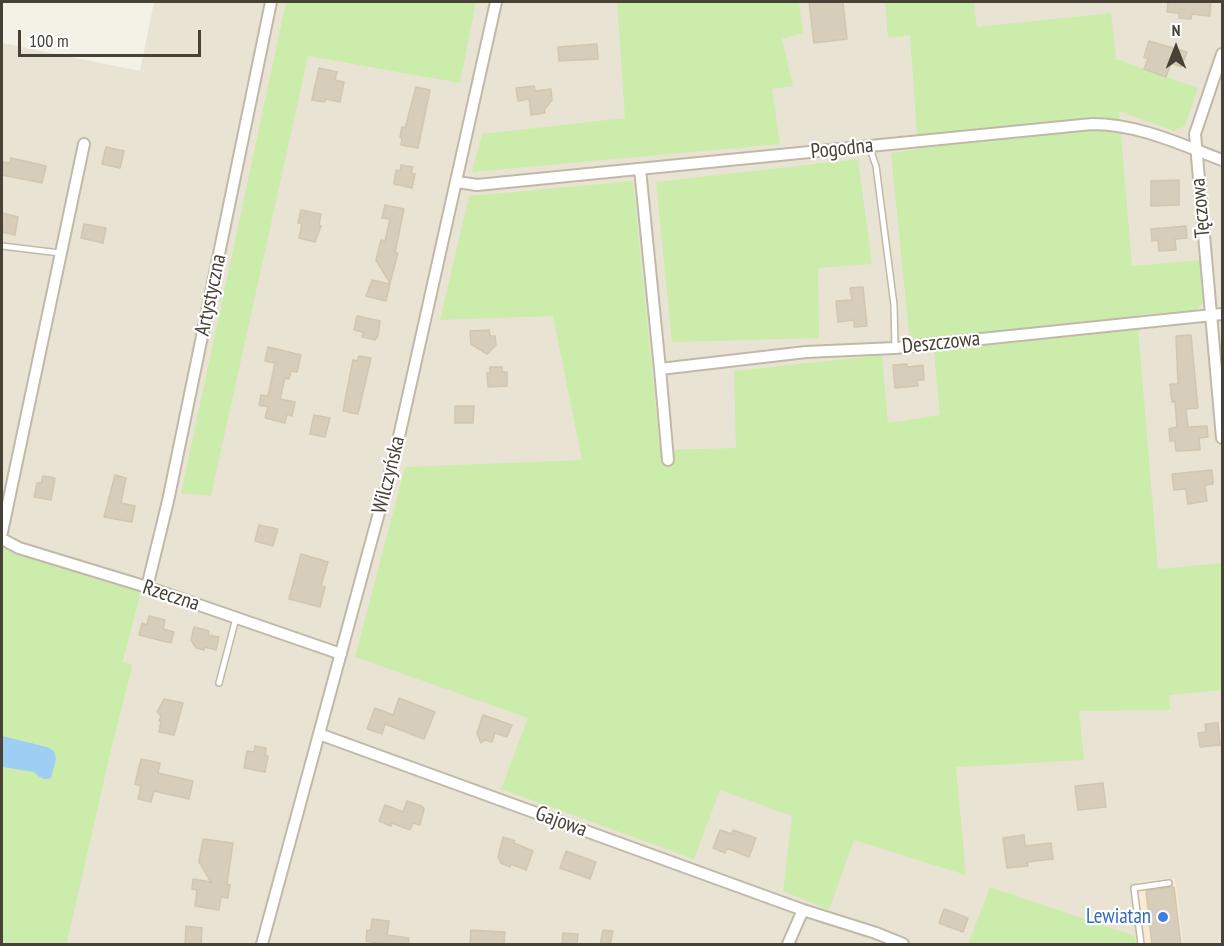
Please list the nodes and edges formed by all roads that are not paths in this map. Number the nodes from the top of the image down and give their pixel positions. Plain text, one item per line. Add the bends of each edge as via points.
1 (271, 2) edge
2 (496, 2) edge
3 (1222, 54) edge
4 (84, 144) dead end
5 (869, 146) junction
6 (1196, 150) junction
7 (1222, 160) edge
8 (640, 170) junction
9 (457, 182) junction
10 (2, 246) edge
11 (60, 253) junction
12 (1222, 314) edge
13 (1210, 315) junction
14 (895, 348) junction
15 (660, 369) junction
16 (1222, 438) edge
17 (668, 460) dead end
18 (2, 532) edge
19 (2, 539) edge
20 (147, 588) junction
21 (236, 618) junction
22 (341, 654) junction
23 (219, 683) dead end
24 (319, 734) junction
25 (1169, 884) dead end
26 (803, 910) junction
27 (262, 945) edge
28 (788, 945) edge
29 (903, 945) edge
30 (1141, 945) edge

1 - 20 street, Artystyczna
2 - 9 street, Wilczyńska
3 - 6 street, Tęczowa via 1198,121
4 - 11 street
5 - 6 street, Pogodna via 1114,124
5 - 8 street, Pogodna
5 - 14 lane via 876,166 894,305
6 - 7 street, Pogodna
6 - 13 street, Tęczowa
8 - 9 street, Pogodna via 477,185
8 - 15 street
9 - 22 street, Wilczyńska via 396,450
10 - 11 lane
11 - 18 street
12 - 13 street, Deszczowa
13 - 14 street, Deszczowa
13 - 16 street, Tęczowa
14 - 15 street, Deszczowa via 806,352
15 - 17 street
19 - 20 street, Rzeczna via 19,548
20 - 21 street, Rzeczna
21 - 22 street, Rzeczna
21 - 23 lane
22 - 24 street, Wilczyńska
24 - 26 street, Gajowa
24 - 27 street, Wilczyńska
25 - 30 lane via 1134,888
26 - 28 street
26 - 29 street, Gajowa

